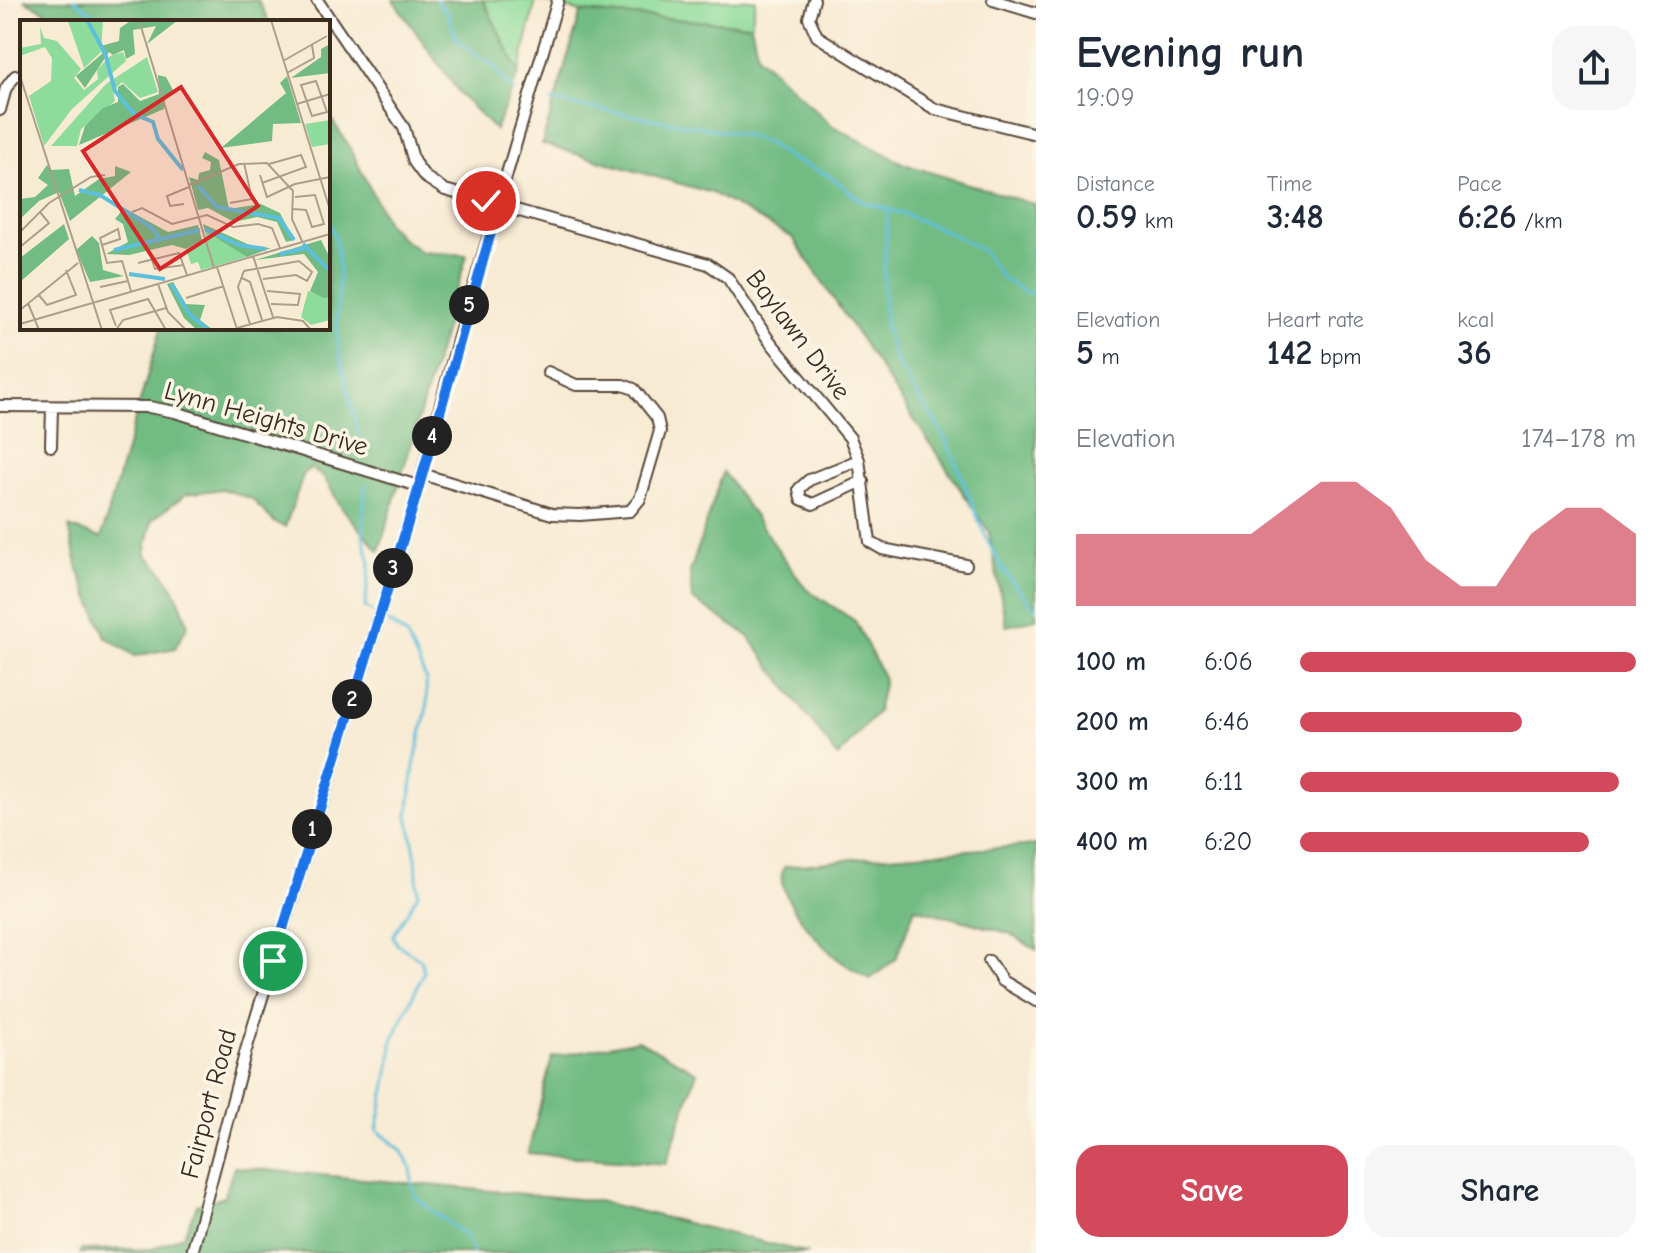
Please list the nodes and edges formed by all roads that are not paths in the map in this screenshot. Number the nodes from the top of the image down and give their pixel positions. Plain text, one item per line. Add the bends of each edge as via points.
1 (317, 0) edge
2 (558, 0) edge
3 (814, 0) edge
4 (993, 0) edge
5 (1036, 13) edge
6 (20, 75) edge
7 (0, 110) edge
8 (1036, 134) edge
9 (499, 204) junction
10 (548, 372) dead end
11 (0, 406) edge
12 (52, 407) junction
13 (51, 446) dead end
14 (859, 460) junction
15 (420, 480) junction
16 (863, 481) junction
17 (966, 565) dead end
18 (989, 961) dead end
19 (1036, 1001) edge
20 (192, 1253) edge

1 - 9 street, Baylawn Drive via 388,101 425,177 445,190
2 - 9 street, Fairport Road
3 - 8 street via 809,18 817,36 935,109
4 - 5 street
6 - 7 street via 6,88
9 - 14 street, Baylawn Drive via 708,264 728,278 768,339 850,438
9 - 15 street, Fairport Road
10 - 15 street, Lynn Heights Drive via 576,385 634,389 657,418 660,431 640,499 630,511 552,514
11 - 12 street, Lynn Heights Drive
12 - 13 street
12 - 15 street, Lynn Heights Drive via 175,412
14 - 16 street, Baylawn Drive
14 - 16 street via 809,480 799,489 801,499 813,504
15 - 20 street, Fairport Road via 246,1050
16 - 17 street, Baylawn Drive via 870,542 882,549
18 - 19 street via 1002,981

